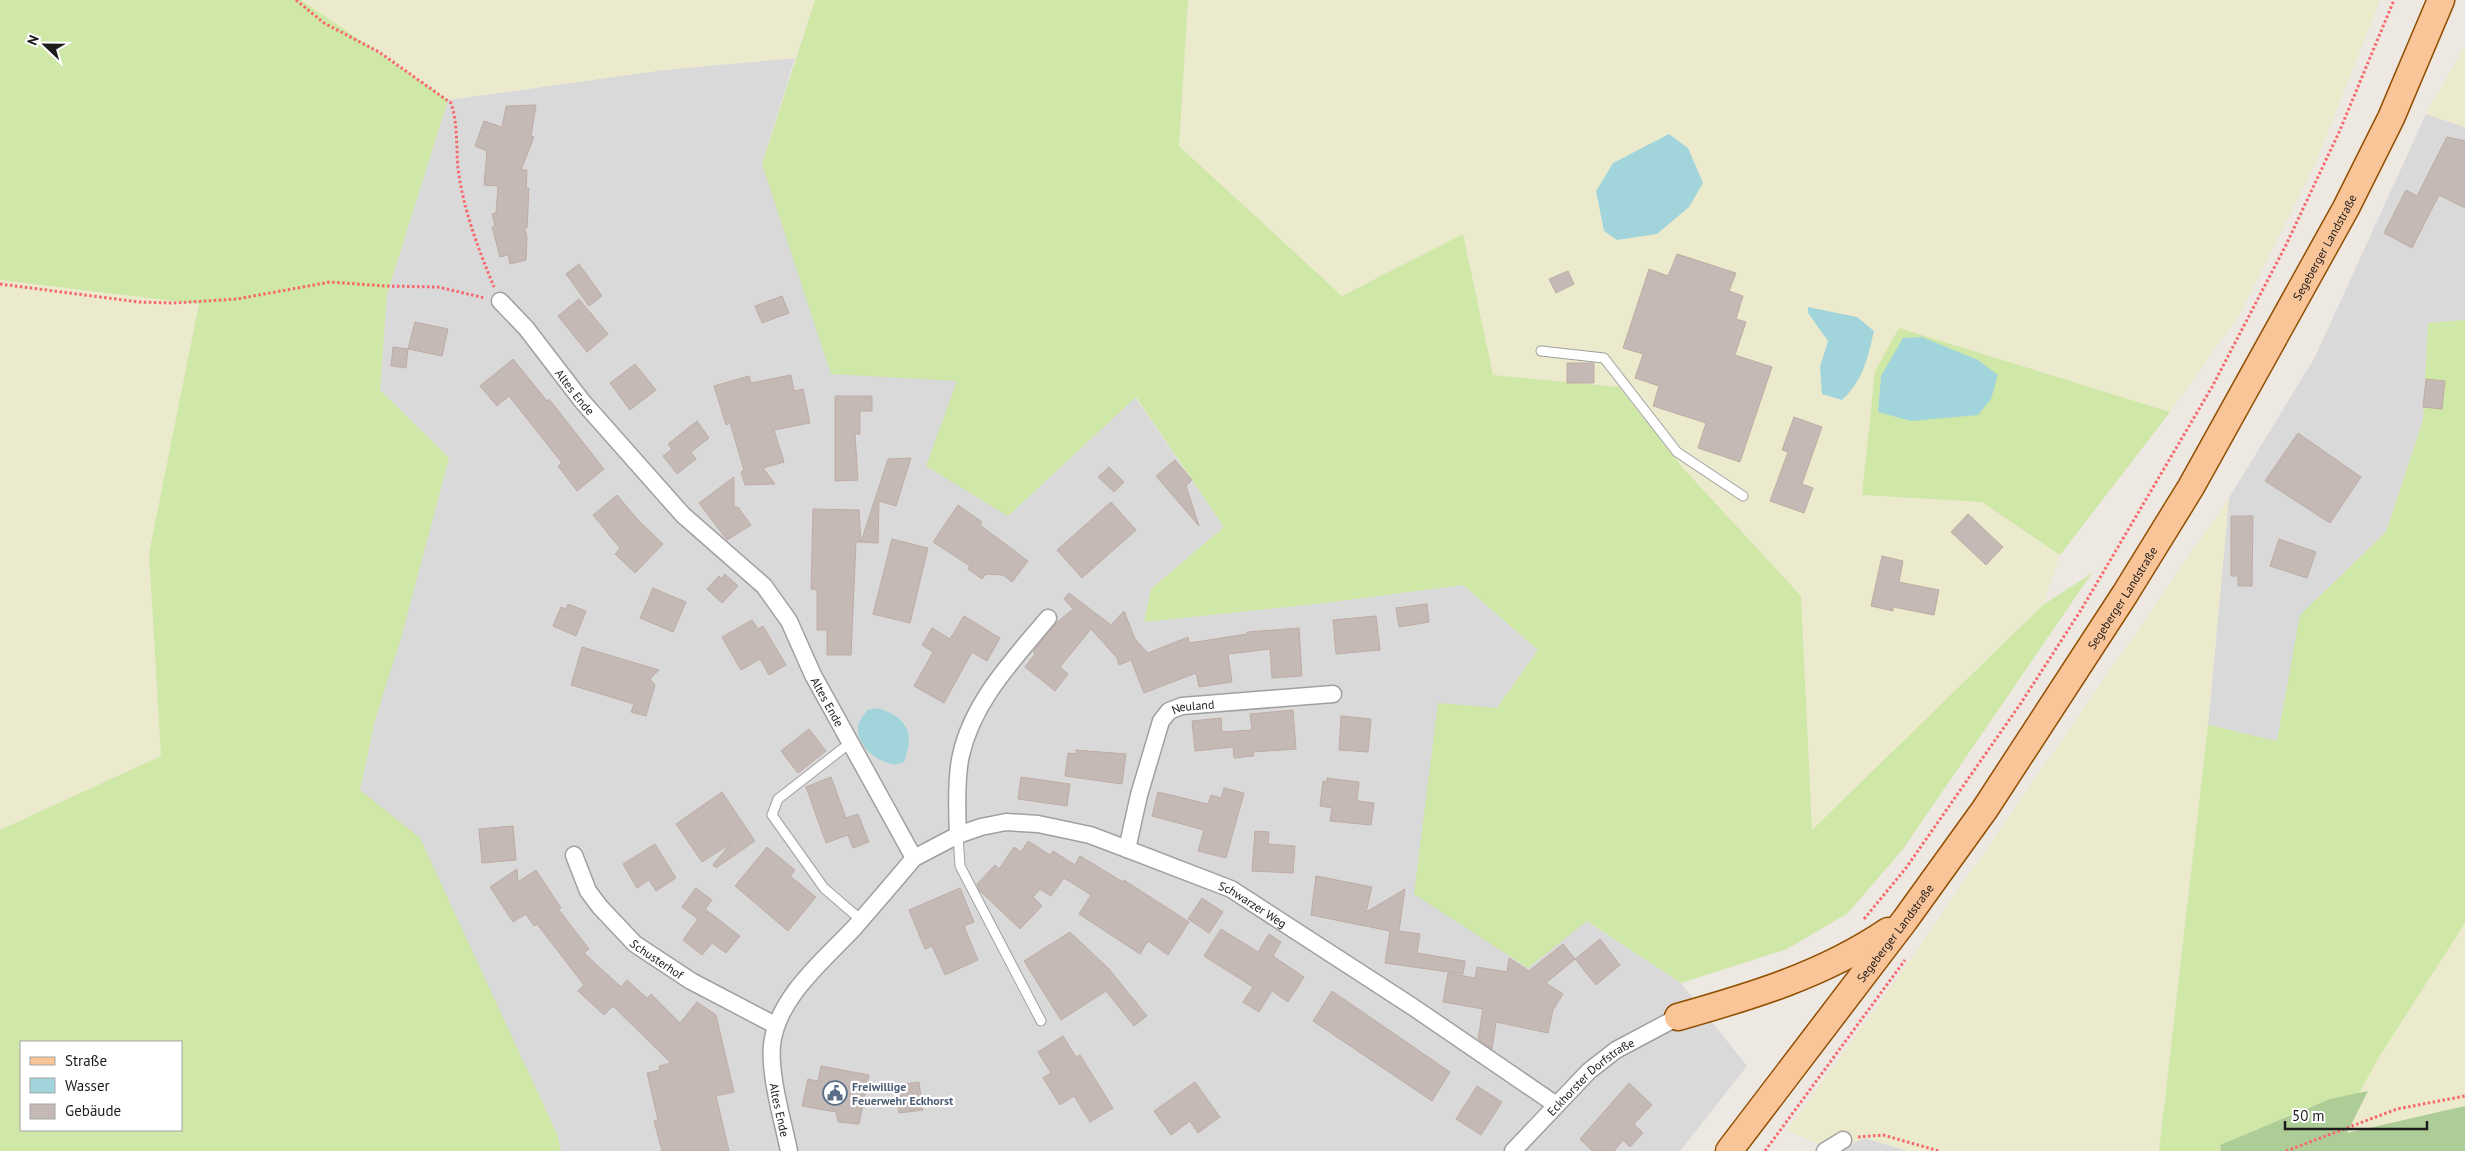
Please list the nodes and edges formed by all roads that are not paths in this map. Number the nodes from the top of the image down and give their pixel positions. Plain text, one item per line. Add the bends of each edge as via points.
1 (2441, 0) edge
2 (500, 301) road end
3 (1541, 352) dead end
4 (1743, 496) dead end
5 (1048, 618) dead end
6 (1334, 694) dead end
7 (850, 743) junction
8 (958, 835) junction
9 (1127, 849) junction
10 (574, 855) dead end
11 (914, 858) junction
12 (861, 920) junction
13 (1905, 920) junction
14 (1678, 1018) joint
15 (1040, 1021) dead end
16 (776, 1025) junction
17 (1555, 1104) junction
18 (1843, 1140) road end
19 (789, 1151) edge
20 (1513, 1151) edge
21 (1730, 1151) edge
22 (1825, 1151) edge

1 - 13 main road, Segeberger Landstraße via 2391,118 2346,208 2191,487 2126,594 1985,809
2 - 7 street, Altes Ende via 683,515 764,586 789,622 812,676
3 - 4 lane via 1604,358 1677,452
5 - 8 street via 999,677 976,714 960,756
6 - 9 street, Neuland via 1182,706 1169,711 1156,733
7 - 11 street, Altes Ende
7 - 12 lane via 778,799 772,815 824,888
8 - 9 street, Schwarzer Weg via 1006,822 1038,824 1090,835
8 - 11 street, Schwarzer Weg
8 - 15 lane via 960,866
9 - 17 street, Schwarzer Weg via 1231,889
10 - 16 street, Schusterhof via 588,891 635,944 691,981
11 - 12 street, Altes Ende
12 - 16 street, Altes Ende via 789,1001
13 - 14 main road via 1861,949 1790,983
13 - 21 main road, Segeberger Landstraße
14 - 17 street, Eckhorster Dorfstraße via 1616,1050
16 - 19 street, Altes Ende via 772,1066
17 - 20 street, Eckhorster Dorfstraße
18 - 22 street

